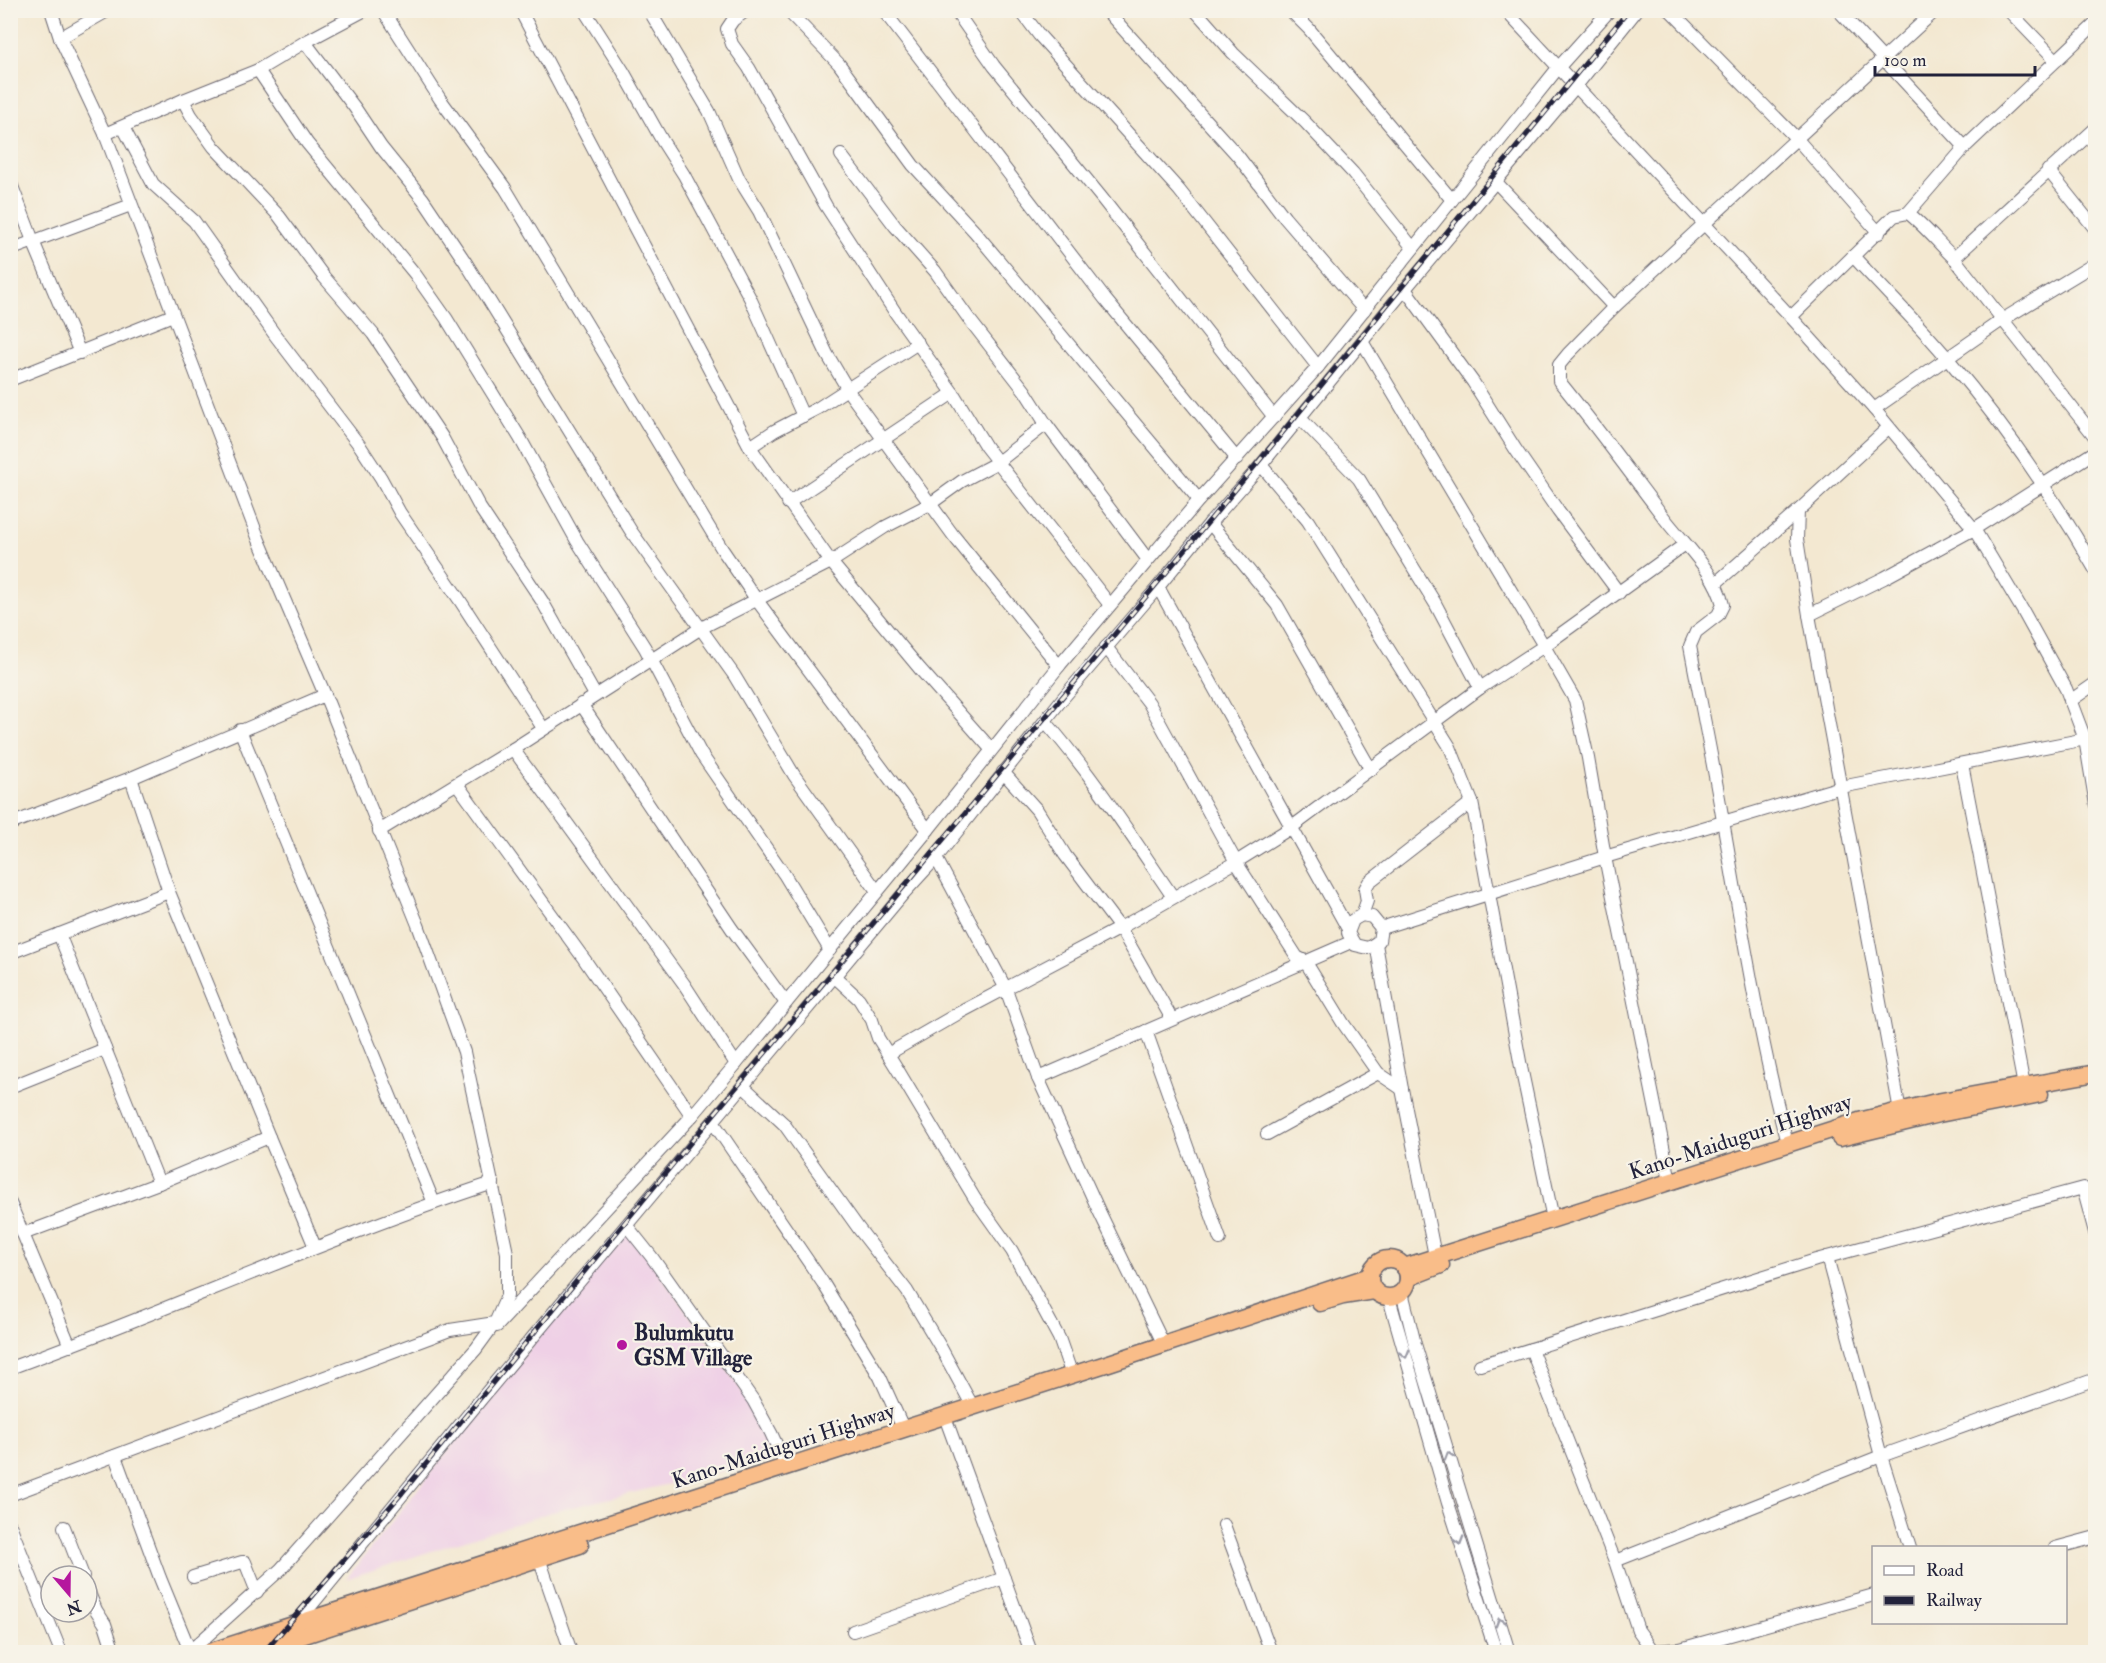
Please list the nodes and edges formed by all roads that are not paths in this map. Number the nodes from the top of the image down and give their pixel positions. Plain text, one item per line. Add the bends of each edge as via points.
1 (51, 10) edge
2 (109, 10) edge
3 (364, 10) edge
4 (383, 10) edge
5 (520, 10) edge
6 (584, 10) edge
7 (649, 10) edge
8 (747, 10) edge
9 (787, 10) edge
10 (883, 10) edge
11 (955, 10) edge
12 (1020, 10) edge
13 (1106, 10) edge
14 (1195, 10) edge
15 (1290, 10) edge
16 (1505, 10) edge
17 (1610, 10) edge
18 (1637, 10) edge
19 (1670, 10) edge
20 (1838, 10) edge
21 (1936, 10) edge
22 (2008, 10) edge
23 (2096, 23) edge
24 (60, 38) junction
25 (304, 42) junction
26 (1884, 59) junction
27 (2056, 60) junction
28 (1558, 68) junction
29 (258, 70) junction
30 (1576, 86) junction
31 (183, 100) junction
32 (123, 128) junction
33 (2096, 128) edge
34 (105, 134) junction
35 (1796, 138) junction
36 (1965, 147) junction
37 (841, 155) dead end
38 (2049, 170) junction
39 (10, 181) edge
40 (1495, 181) junction
41 (1452, 200) junction
42 (131, 205) junction
43 (1908, 213) junction
44 (1702, 224) junction
45 (2096, 231) edge
46 (1879, 233) junction
47 (33, 242) junction
48 (1413, 248) junction
49 (10, 250) edge
50 (1853, 256) junction
51 (1954, 258) junction
52 (2096, 263) edge
53 (1405, 289) junction
54 (1614, 307) junction
55 (1364, 310) junction
56 (173, 315) junction
57 (1791, 317) junction
58 (2002, 320) junction
59 (918, 343) junction
60 (1363, 343) junction
61 (80, 353) junction
62 (1948, 358) junction
63 (1317, 367) junction
64 (10, 380) edge
65 (848, 388) junction
66 (953, 393) junction
67 (1874, 409) junction
68 (803, 416) junction
69 (1274, 417) junction
70 (1300, 418) junction
71 (1046, 424) junction
72 (1887, 428) junction
73 (2096, 438) edge
74 (882, 439) junction
75 (750, 447) junction
76 (2096, 451) edge
77 (1237, 459) junction
78 (998, 462) junction
79 (1261, 465) junction
80 (2043, 485) junction
81 (1199, 500) junction
82 (788, 503) junction
83 (930, 504) junction
84 (1798, 511) junction
85 (1210, 523) junction
86 (1974, 529) junction
87 (1684, 545) junction
88 (1148, 560) junction
89 (831, 562) junction
90 (2096, 571) edge
91 (1716, 583) junction
92 (1158, 587) junction
93 (1619, 593) junction
94 (756, 599) junction
95 (1110, 605) junction
96 (1809, 615) junction
97 (701, 628) junction
98 (1544, 646) junction
99 (1106, 647) junction
100 (651, 660) junction
101 (1059, 666) junction
102 (2096, 683) edge
103 (1480, 688) junction
104 (325, 695) junction
105 (596, 695) junction
106 (2070, 701) junction
107 (581, 704) junction
108 (1045, 721) junction
109 (1433, 722) junction
110 (543, 728) junction
111 (240, 730) junction
112 (2090, 738) edge
113 (513, 749) junction
114 (991, 749) junction
115 (1962, 764) junction
116 (1371, 770) junction
117 (1004, 771) junction
118 (131, 778) junction
119 (457, 784) junction
120 (1840, 787) junction
121 (1472, 802) junction
122 (2096, 805) edge
123 (1723, 821) junction
124 (10, 824) edge
125 (1292, 827) junction
126 (928, 830) junction
127 (379, 831) junction
128 (1605, 857) junction
129 (936, 858) junction
130 (1236, 862) junction
131 (877, 891) junction
132 (169, 892) junction
133 (1489, 893) junction
134 (1173, 897) junction
135 (1362, 915) junction
136 (1120, 928) junction
137 (1381, 928) junction
138 (1348, 929) junction
139 (59, 934) junction
140 (1351, 942) junction
141 (1376, 944) junction
142 (830, 950) junction
143 (10, 953) edge
144 (1305, 961) junction
145 (834, 976) junction
146 (1006, 989) junction
147 (786, 1003) junction
148 (1172, 1018) junction
149 (1146, 1030) junction
150 (105, 1048) junction
151 (888, 1054) junction
152 (736, 1064) junction
153 (1378, 1073) junction
154 (2096, 1073) edge
155 (1038, 1078) junction
156 (2096, 1084) edge
157 (743, 1086) junction
158 (2024, 1086) junction
159 (10, 1087) edge
160 (1402, 1089) junction
161 (1900, 1111) junction
162 (692, 1116) junction
163 (713, 1122) junction
164 (1267, 1134) dead end
165 (269, 1137) junction
166 (1787, 1143) junction
167 (1670, 1181) junction
168 (159, 1183) junction
169 (493, 1183) junction
170 (10, 1203) edge
171 (434, 1203) junction
172 (1553, 1219) junction
173 (627, 1226) junction
174 (23, 1234) junction
175 (2096, 1236) edge
176 (1220, 1239) dead end
177 (315, 1246) junction
178 (1435, 1256) junction
179 (1827, 1257) junction
180 (1391, 1284) junction
181 (495, 1323) junction
182 (1164, 1345) junction
183 (70, 1346) junction
184 (476, 1349) junction
185 (1532, 1349) junction
186 (1480, 1365) dead end
187 (10, 1368) edge
188 (1110, 1368) junction
189 (1072, 1375) junction
190 (2096, 1379) edge
191 (973, 1407) junction
192 (948, 1425) junction
193 (904, 1430) junction
194 (115, 1456) junction
195 (1881, 1456) junction
196 (787, 1468) junction
197 (10, 1495) edge
198 (10, 1524) edge
199 (1224, 1525) dead end
200 (64, 1527) dead end
201 (2096, 1537) edge
202 (1909, 1546) edge
203 (2062, 1546) edge
204 (539, 1558) junction
205 (1615, 1561) junction
206 (78, 1564) edge
207 (193, 1577) dead end
208 (1004, 1578) junction
209 (257, 1592) junction
210 (1872, 1596) edge
211 (99, 1615) edge
212 (295, 1625) junction
213 (853, 1631) dead end
214 (284, 1648) edge
215 (190, 1652) edge
216 (61, 1653) edge
217 (114, 1653) edge
218 (209, 1653) edge
219 (253, 1653) edge
220 (571, 1653) edge
221 (1031, 1653) edge
222 (1270, 1653) edge
223 (1496, 1653) edge
224 (1509, 1653) edge

1 - 24 street
2 - 24 street
3 - 25 street
4 - 94 street via 440,99 505,188
5 - 75 street
6 - 68 street via 684,175 750,298
7 - 65 street via 709,111 739,179
8 - 59 street via 727,29 732,44 826,206
9 - 81 street via 839,64 914,165 975,232
10 - 77 street via 1105,299
11 - 69 street via 994,66
12 - 63 street via 1179,190
13 - 55 street via 1238,156
14 - 48 street via 1353,173
15 - 41 street
16 - 28 street
17 - 28 street
18 - 30 street
19 - 35 street
20 - 26 street
21 - 26 street
22 - 27 street
23 - 27 street
24 - 34 street
25 - 29 street
25 - 97 street via 435,217 631,531
26 - 35 street
26 - 36 street
27 - 36 street
28 - 30 street
28 - 41 street
29 - 31 street
29 - 100 street via 307,143 415,274 446,318
30 - 40 street
30 - 44 street
31 - 32 street
31 - 105 street via 214,147 279,216 379,342 442,436 480,508 542,601
32 - 34 street
32 - 110 street via 153,184 194,221 360,446
33 - 38 street
34 - 42 street
35 - 44 street
35 - 46 street
36 - 43 street
37 - 71 street via 935,271
38 - 45 street
38 - 51 street
39 - 47 street
40 - 53 street
40 - 54 street
41 - 48 street
42 - 47 street
42 - 56 street
43 - 46 street via 1894,216
43 - 51 street
44 - 54 street
44 - 57 street
46 - 50 street
47 - 49 street
47 - 61 street
48 - 55 street
50 - 57 street
50 - 62 street
51 - 58 street
52 - 58 street
53 - 60 street
53 - 93 street
54 - 87 street via 1559,365 1559,381
55 - 63 street
56 - 61 street
56 - 104 street via 240,492
57 - 67 street
58 - 62 street
58 - 73 street
59 - 65 street
59 - 66 street
60 - 70 street
60 - 98 street
61 - 64 street
62 - 67 street
62 - 80 street
63 - 69 street
65 - 68 street
65 - 74 street
66 - 74 street
66 - 78 street
67 - 72 street
68 - 75 street
69 - 77 street
70 - 79 street
70 - 103 street via 1359,479 1435,603
71 - 78 street
71 - 88 street
72 - 84 street
72 - 86 street
74 - 82 street
74 - 83 street
75 - 82 street
76 - 80 street
77 - 81 street
78 - 83 street
78 - 95 street
79 - 85 street
79 - 109 street via 1308,520
80 - 86 street
80 - 90 street
81 - 88 street
82 - 89 street
83 - 89 street
83 - 101 street
84 - 91 street
84 - 96 street via 1797,539
85 - 92 street
85 - 116 street via 1277,605
86 - 96 street
86 - 106 street
87 - 91 street
87 - 93 street
88 - 95 street
89 - 94 street
89 - 114 street
91 - 123 street via 1723,605 1718,615 1696,632 1690,646
92 - 99 street
92 - 125 street
93 - 98 street
94 - 97 street
94 - 126 street
95 - 101 street
96 - 120 street
97 - 100 street
97 - 131 street via 794,776
98 - 103 street
98 - 128 street via 1575,700
99 - 108 street
99 - 130 street via 1149,703
100 - 105 street
100 - 142 street via 701,754 784,874
101 - 114 street
102 - 106 street
103 - 109 street
104 - 111 street
104 - 127 street
105 - 107 street
106 - 112 street
107 - 110 street
107 - 147 street
108 - 117 street
108 - 134 street via 1099,788
109 - 116 street
109 - 121 street via 1450,747
110 - 113 street
111 - 118 street
111 - 171 street
112 - 115 street
112 - 122 street
113 - 119 street
113 - 152 street via 684,984
114 - 126 street
115 - 120 street
115 - 158 street
116 - 125 street
117 - 129 street
117 - 136 street via 1037,810
118 - 124 street
118 - 132 street
119 - 127 street
119 - 162 street via 571,939
120 - 123 street
120 - 161 street
121 - 133 street
121 - 135 street via 1369,882
123 - 128 street
123 - 166 street via 1749,975
125 - 130 street
125 - 138 street
126 - 131 street
127 - 169 street via 464,1052
128 - 133 street
128 - 167 street
129 - 145 street
129 - 146 street
130 - 134 street
130 - 144 street via 1297,957
131 - 142 street
132 - 139 street
132 - 165 street
133 - 137 street
133 - 172 street
134 - 136 street
135 - 137 street via 1372,917
135 - 138 street
136 - 146 street
136 - 148 street
137 - 141 street
138 - 140 street
139 - 143 street
139 - 150 street
140 - 141 street via 1363,948
140 - 144 street
141 - 160 street
142 - 147 street
144 - 148 street
144 - 153 street
145 - 151 street via 859,999
145 - 157 street
146 - 151 street
146 - 155 street
147 - 152 street
148 - 149 street
149 - 155 street
149 - 176 street
150 - 159 street
150 - 168 street
151 - 189 street via 975,1198 1012,1251 1059,1338
152 - 162 street
153 - 160 street
153 - 164 street
154 - 158 highway, Kano-Maiduguri Highway
155 - 182 street
156 - 180 highway, Kano-Maiduguri Highway via 1939,1114 1820,1143 1457,1259
157 - 163 street
157 - 191 street via 784,1124 907,1291
158 - 161 highway, Kano-Maiduguri Highway
160 - 178 street
161 - 166 highway, Kano-Maiduguri Highway
162 - 184 street
163 - 173 street
163 - 193 street via 823,1283 880,1377
165 - 168 street
165 - 177 street
166 - 167 highway, Kano-Maiduguri Highway
167 - 172 highway, Kano-Maiduguri Highway
168 - 174 street
169 - 171 street
169 - 181 street via 508,1271 507,1296
170 - 174 street
171 - 177 street
172 - 178 highway, Kano-Maiduguri Highway
173 - 196 street via 753,1400
173 - 212 street
174 - 183 street
175 - 179 street via 2083,1188
177 - 183 street
178 - 180 highway, Kano-Maiduguri Highway
179 - 185 street
179 - 195 street
180 - 182 highway, Kano-Maiduguri Highway
180 - 188 highway, Kano-Maiduguri Highway
180 -> 223 street via 1448,1503
224 -> 180 street via 1419,1355
181 - 184 street
181 - 194 street via 450,1330
182 - 188 highway, Kano-Maiduguri Highway
183 - 187 street
184 - 209 street via 321,1526
185 - 186 street
185 - 205 street
188 - 189 highway, Kano-Maiduguri Highway
188 - 192 highway, Kano-Maiduguri Highway
189 - 191 highway, Kano-Maiduguri Highway
190 - 195 street
191 - 193 highway, Kano-Maiduguri Highway
192 - 204 highway, Kano-Maiduguri Highway
192 - 208 street
193 - 196 highway, Kano-Maiduguri Highway
194 - 197 street
194 - 215 street
195 - 202 street
195 - 205 street
196 - 212 highway, Kano-Maiduguri Highway
198 - 216 street
199 - 222 street
200 - 206 street
201 - 203 street
204 - 214 highway, Kano-Maiduguri Highway
204 - 220 street
205 - 210 street via 1638,1630 1653,1651 1680,1649
207 - 209 street via 245,1562
208 - 213 street
208 - 221 street
209 - 215 street
211 - 217 street
212 - 214 street
212 - 218 highway, Kano-Maiduguri Highway
214 - 219 highway, Kano-Maiduguri Highway

